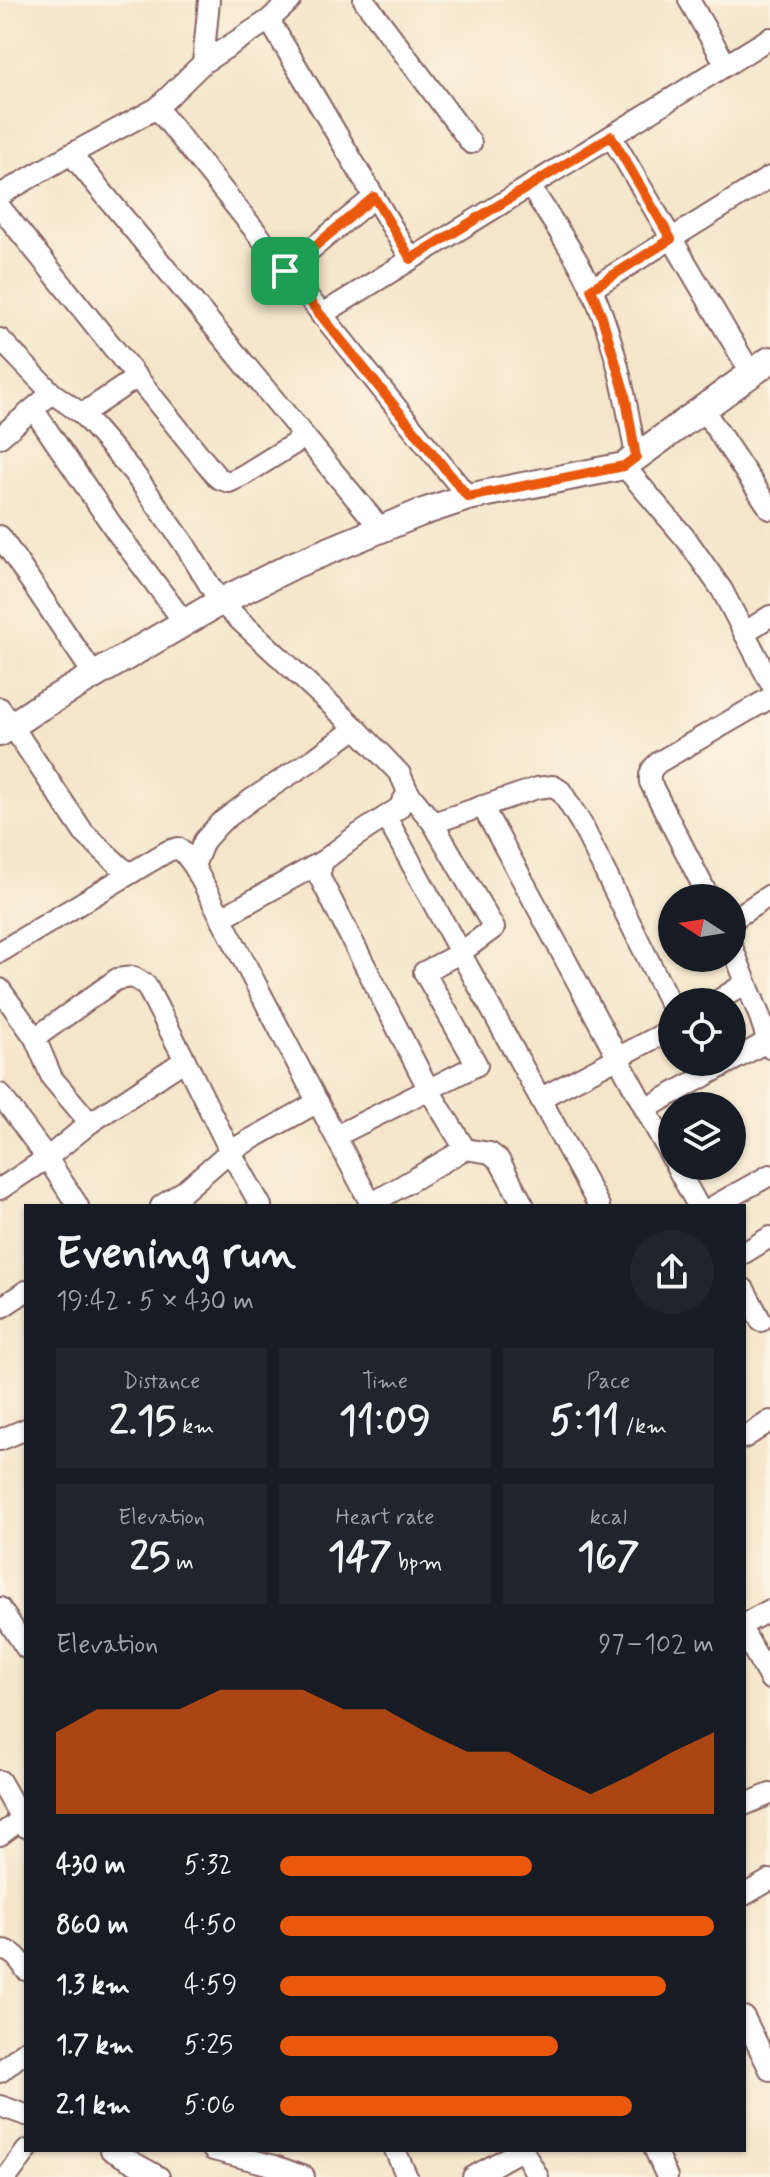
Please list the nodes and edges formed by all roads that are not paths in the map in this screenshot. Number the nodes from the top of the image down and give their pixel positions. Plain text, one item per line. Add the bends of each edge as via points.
1 (209, 0) edge
2 (291, 0) edge
3 (364, 0) edge
4 (689, 0) edge
5 (269, 20) junction
6 (770, 38) edge
7 (203, 63) junction
8 (726, 65) junction
9 (157, 108) junction
10 (611, 136) junction
11 (471, 143) dead end
12 (71, 154) junction
13 (770, 177) edge
14 (530, 186) junction
15 (0, 195) edge
16 (374, 197) junction
17 (0, 207) edge
18 (671, 239) junction
19 (411, 259) junction
20 (285, 271) junction
21 (591, 289) junction
22 (321, 315) junction
23 (0, 339) edge
24 (761, 367) edge
25 (136, 378) junction
26 (52, 393) junction
27 (33, 409) junction
28 (703, 409) junction
29 (82, 414) junction
30 (0, 436) edge
31 (305, 437) junction
32 (630, 462) junction
33 (468, 497) junction
34 (770, 509) edge
35 (381, 529) junction
36 (0, 536) edge
37 (220, 602) junction
38 (770, 616) edge
39 (184, 622) junction
40 (744, 633) junction
41 (94, 675) junction
42 (770, 682) edge
43 (770, 698) edge
44 (4, 723) edge
45 (356, 728) junction
46 (408, 792) junction
47 (482, 806) junction
48 (386, 817) junction
49 (433, 823) junction
50 (323, 861) junction
51 (194, 866) junction
52 (131, 873) junction
53 (702, 884) edge
54 (770, 895) edge
55 (746, 911) edge
56 (221, 918) junction
57 (0, 952) edge
58 (460, 953) junction
59 (742, 972) edge
60 (746, 983) junction
61 (662, 988) edge
62 (738, 988) edge
63 (0, 989) edge
64 (658, 1037) edge
65 (35, 1038) junction
66 (769, 1043) edge
67 (746, 1054) edge
68 (617, 1059) junction
69 (185, 1060) junction
70 (705, 1076) edge
71 (429, 1090) junction
72 (0, 1094) edge
73 (541, 1098) junction
74 (318, 1102) junction
75 (645, 1109) junction
76 (90, 1123) junction
77 (658, 1133) edge
78 (336, 1136) junction
79 (465, 1149) junction
80 (230, 1151) junction
81 (47, 1158) junction
82 (770, 1175) edge
83 (684, 1180) edge
84 (0, 1189) edge
85 (77, 1204) edge
86 (164, 1204) edge
87 (260, 1204) edge
88 (370, 1204) edge
89 (373, 1204) edge
90 (523, 1204) edge
91 (598, 1204) edge
92 (697, 1204) edge
93 (718, 1204) edge
94 (770, 1237) edge
95 (746, 1252) edge
96 (24, 1292) edge
97 (746, 1294) edge
98 (2, 1307) dead end
99 (758, 1323) edge
100 (770, 1421) edge
101 (24, 1431) edge
102 (746, 1437) edge
103 (0, 1440) edge
104 (0, 1608) edge
105 (770, 1610) edge
106 (746, 1623) edge
107 (746, 1637) edge
108 (24, 1645) edge
109 (770, 1679) edge
110 (0, 1781) edge
111 (770, 1794) edge
112 (746, 1804) edge
113 (24, 1821) edge
114 (0, 1835) edge
115 (770, 1880) edge
116 (746, 1894) edge
117 (0, 1950) edge
118 (24, 1968) edge
119 (756, 2035) edge
120 (24, 2052) edge
121 (770, 2070) edge
122 (0, 2072) edge
123 (0, 2106) edge
124 (24, 2114) edge
125 (115, 2152) edge
126 (221, 2152) edge
127 (396, 2152) edge
128 (518, 2152) edge
129 (523, 2152) edge
130 (656, 2152) edge
131 (159, 2177) edge
132 (304, 2177) edge
133 (407, 2177) edge
134 (473, 2177) edge
135 (538, 2177) edge
136 (667, 2177) edge

1 - 7 street
2 - 5 street
3 - 11 street
4 - 8 street
5 - 7 street
5 - 16 street
6 - 8 street
7 - 9 street
8 - 10 street
9 - 12 street
9 - 20 street
10 - 14 street
10 - 18 street
12 - 15 street
12 - 31 street
13 - 18 street
14 - 19 street
14 - 21 street
16 - 19 street
16 - 20 street
17 - 25 street
18 - 21 street
18 - 24 street
19 - 22 street
20 - 22 street
21 - 32 street via 625,394
22 - 33 street
23 - 26 street
24 - 28 street
25 - 29 street
25 - 31 street via 218,478 229,482
26 - 27 street
26 - 29 street
27 - 30 street
27 - 39 street
28 - 32 street
28 - 34 street
29 - 37 street via 133,472
31 - 35 street
32 - 33 street
32 - 40 street via 722,590
33 - 35 street
35 - 37 street
36 - 41 street
37 - 39 street
37 - 45 street
38 - 40 street
39 - 41 street
40 - 42 street
41 - 44 street
43 - 53 street via 659,762 649,775
44 - 52 street via 84,833
45 - 46 street via 400,774
45 - 51 street via 220,823 204,841
46 - 48 street
46 - 49 street
47 - 49 street
47 - 61 street via 537,788 561,791
47 - 68 street
48 - 50 street
48 - 58 street
49 - 58 street via 494,928
50 - 56 street
50 - 71 street via 319,876 325,891
51 - 52 street via 178,848
51 - 56 street
52 - 57 street
54 - 55 street
56 - 74 street
58 - 71 street via 424,972 477,1065
58 - 73 street
59 - 60 street
60 - 62 street
60 - 66 street
63 - 65 street
64 - 68 street
65 - 69 street via 117,979 133,977 146,985
65 - 76 street via 52,1078
66 - 67 street
68 - 73 street
68 - 75 street
69 - 76 street
69 - 80 street
70 - 75 street
71 - 78 street
71 - 79 street
72 - 81 street
73 - 91 street
74 - 78 street
74 - 80 street
75 - 77 street
76 - 81 street
78 - 88 street
79 - 89 street
79 - 90 street via 499,1160
80 - 86 street
80 - 87 street
81 - 84 street
81 - 85 street
82 - 93 street
83 - 92 street
94 - 95 street
96 - 98 street
97 - 99 street
100 - 102 street
101 - 103 street
104 - 108 street
105 - 106 street
107 - 109 street
110 - 113 street
111 - 112 street
113 - 114 street
115 - 116 street
117 - 118 street via 14,1955
119 - 121 street
120 - 122 street
123 - 124 street
125 - 131 street
126 - 132 street
127 - 133 street
128 - 134 street
129 - 135 street
130 - 136 street

